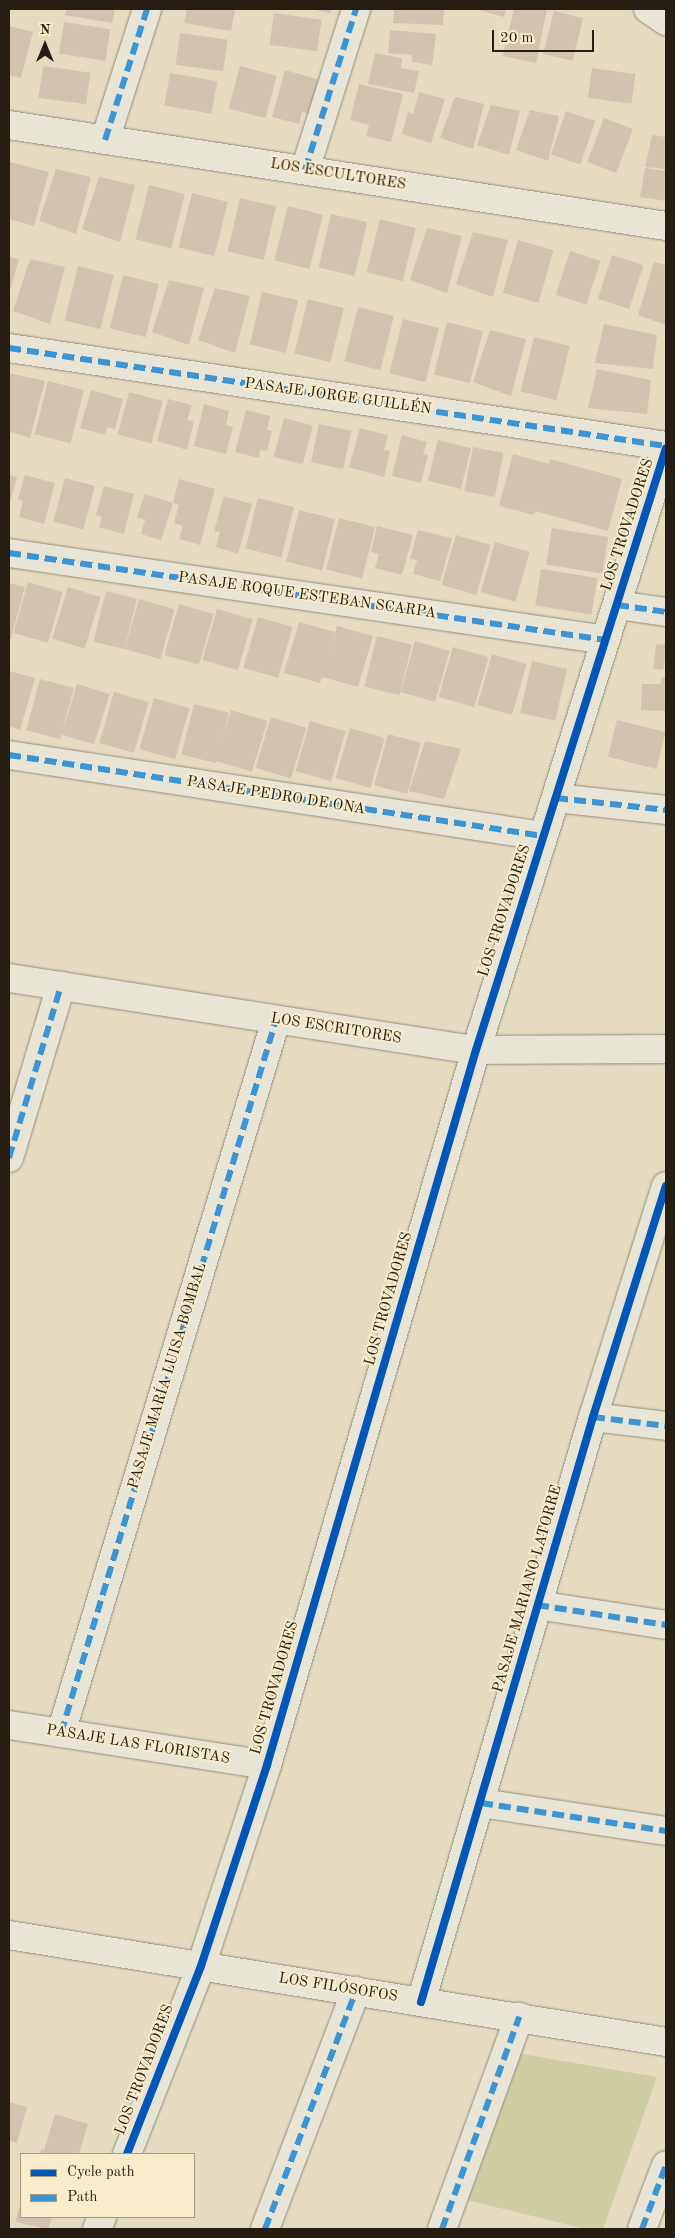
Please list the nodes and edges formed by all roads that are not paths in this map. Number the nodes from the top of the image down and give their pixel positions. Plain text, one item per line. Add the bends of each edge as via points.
1 (147, 9) edge
2 (356, 9) edge
3 (648, 9) edge
4 (666, 21) edge
5 (9, 126) edge
6 (105, 140) junction
7 (305, 170) junction
8 (666, 226) edge
9 (9, 348) edge
10 (666, 447) edge
11 (9, 553) edge
12 (616, 606) junction
13 (666, 612) edge
14 (606, 640) junction
15 (9, 755) edge
16 (556, 798) junction
17 (666, 810) edge
18 (543, 836) junction
19 (9, 978) edge
20 (60, 986) junction
21 (276, 1020) junction
22 (666, 1049) edge
23 (476, 1050) junction
24 (9, 1158) edge
25 (666, 1186) edge
26 (593, 1416) junction
27 (666, 1426) edge
28 (536, 1605) junction
29 (666, 1625) edge
30 (9, 1725) edge
31 (60, 1733) junction
32 (267, 1765) junction
33 (481, 1803) junction
34 (666, 1832) edge
35 (9, 1935) edge
36 (201, 1966) junction
37 (356, 1991) junction
38 (421, 2002) junction
39 (519, 2017) junction
40 (666, 2042) edge
41 (127, 2153) edge
42 (666, 2165) edge
43 (265, 2229) edge
44 (442, 2229) edge
45 (642, 2229) edge

1 - 6 street
2 - 7 street
3 - 4 street
5 - 6 street, LOS ESCULTORES
6 - 7 street, LOS ESCULTORES
7 - 8 street, LOS ESCULTORES
9 - 10 street, PASAJE JORGE GUILLÉN
10 - 12 street, LOS TROVADORES
11 - 14 street, PASAJE ROQUE ESTEBAN SCARPA
12 - 13 street
12 - 14 street, LOS TROVADORES
14 - 16 street, LOS TROVADORES
15 - 18 street, PASAJE PEDRO DE ONA
16 - 17 street
16 - 18 street, LOS TROVADORES
18 - 23 street, LOS TROVADORES
19 - 20 street, LOS ESCRITORES
20 - 21 street, LOS ESCRITORES
20 - 24 street
21 - 23 street, LOS ESCRITORES
21 - 31 street, PASAJE MARÍA LUISA BOMBAL
22 - 23 street, LOS ESCRITORES
23 - 32 street, LOS TROVADORES
25 - 26 street, PASAJE MARIANO LATORRE
26 - 27 street
26 - 28 street, PASAJE MARIANO LATORRE
28 - 29 street
28 - 33 street, PASAJE MARIANO LATORRE
30 - 31 street, PASAJE LAS FLORISTAS
31 - 32 street, PASAJE LAS FLORISTAS
32 - 36 street, LOS TROVADORES
33 - 34 street
33 - 38 street, PASAJE MARIANO LATORRE
35 - 36 street, LOS FILÓSOFOS
36 - 37 street, LOS FILÓSOFOS
36 - 41 street, LOS TROVADORES
37 - 38 street, LOS FILÓSOFOS
37 - 43 street
38 - 39 street, LOS FILÓSOFOS
39 - 40 street, LOS FILÓSOFOS
39 - 44 street
42 - 45 street

